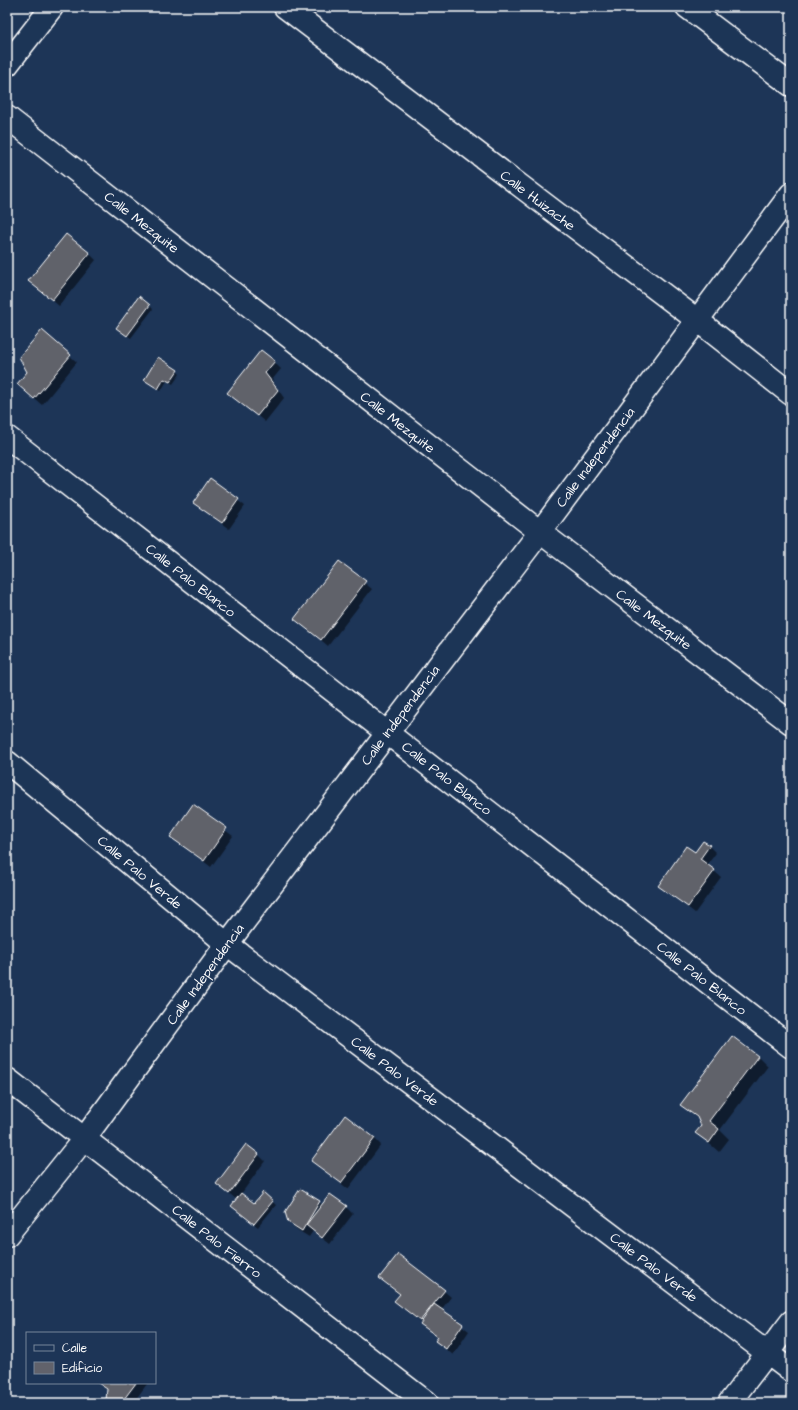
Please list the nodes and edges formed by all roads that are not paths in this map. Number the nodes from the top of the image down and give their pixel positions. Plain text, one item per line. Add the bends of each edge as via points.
1 (52, 7) edge
2 (285, 7) edge
3 (687, 7) edge
4 (7, 65) edge
5 (791, 85) edge
6 (7, 117) edge
7 (791, 194) edge
8 (697, 320) junction
9 (791, 394) edge
10 (7, 437) edge
11 (540, 532) junction
12 (791, 723) edge
13 (387, 732) junction
14 (7, 762) edge
15 (227, 944) junction
16 (791, 1047) edge
17 (7, 1079) edge
18 (84, 1139) junction
19 (7, 1235) edge
20 (791, 1322) edge
21 (767, 1353) junction
22 (791, 1371) edge
23 (427, 1403) edge
24 (729, 1403) edge

1 - 4 street
2 - 8 street, Calle Huizache
3 - 5 street
6 - 11 street, Calle Mezquite
7 - 8 street, Calle Independencia
8 - 9 street, Calle Huizache
8 - 11 street, Calle Independencia
10 - 13 street, Calle Palo Blanco
11 - 12 street, Calle Mezquite
11 - 13 street, Calle Independencia
13 - 15 street, Calle Independencia
13 - 16 street, Calle Palo Blanco
14 - 15 street, Calle Palo Verde
15 - 18 street, Calle Independencia
15 - 21 street, Calle Palo Verde
17 - 18 street, Calle Palo Fierro
18 - 19 street, Calle Independencia
18 - 23 street, Calle Palo Fierro
20 - 21 street
21 - 22 street, Calle Palo Verde
21 - 24 street

